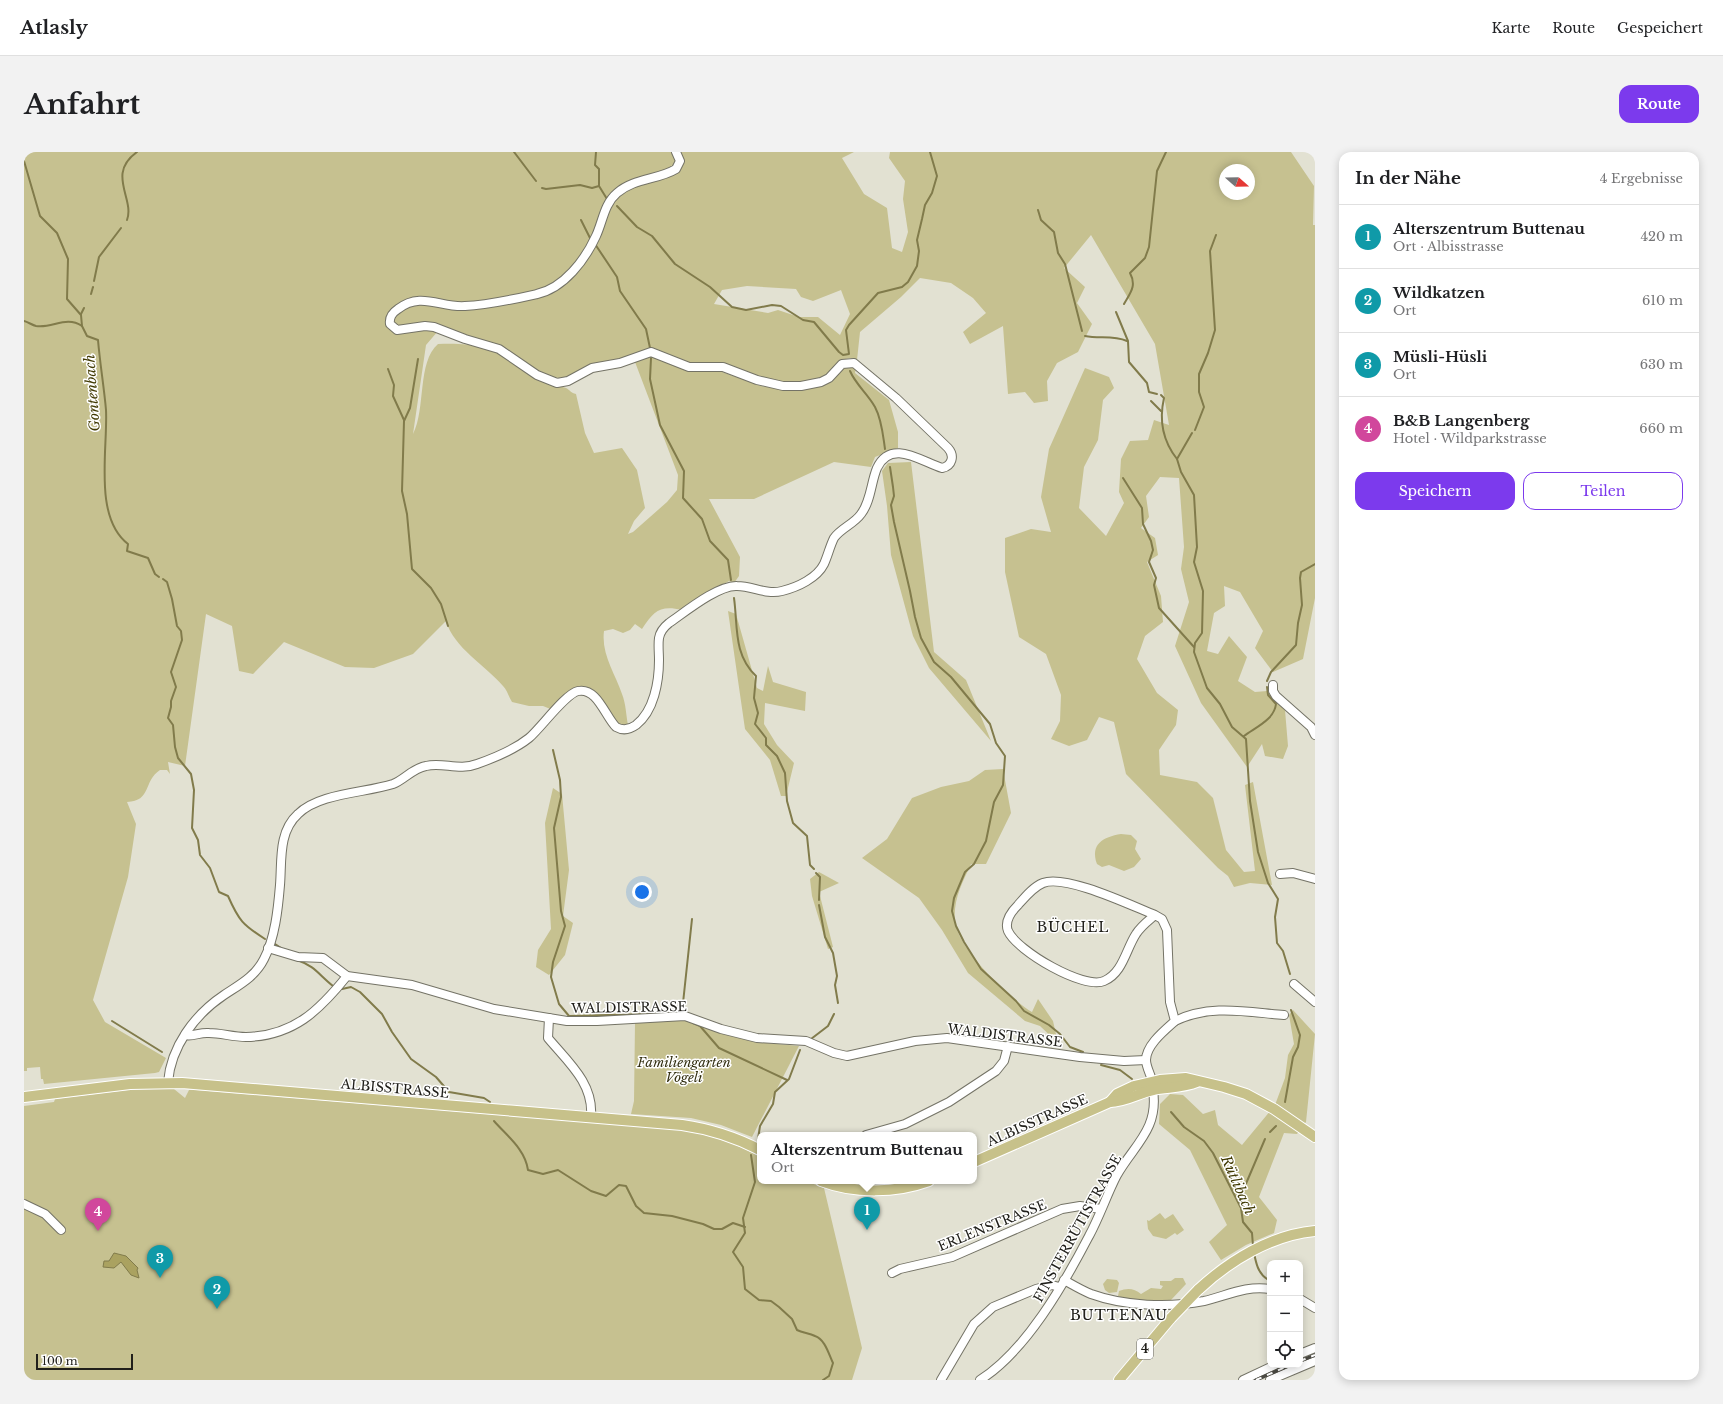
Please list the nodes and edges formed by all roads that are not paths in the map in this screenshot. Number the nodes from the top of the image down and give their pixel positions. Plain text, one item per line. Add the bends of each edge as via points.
1 (676, 152) edge
2 (1273, 685) dead end
3 (1315, 735) edge
4 (1280, 874) dead end
5 (1315, 879) edge
6 (1155, 915) junction
7 (268, 948) junction
8 (347, 976) junction
9 (1294, 984) dead end
10 (1313, 999) edge
11 (1284, 1015) dead end
12 (549, 1018) junction
13 (1175, 1021) junction
14 (185, 1035) junction
15 (1008, 1046) junction
16 (1146, 1060) junction
17 (168, 1082) junction
18 (1152, 1086) junction
19 (24, 1097) edge
20 (591, 1117) junction
21 (877, 1132) edge
22 (1315, 1137) edge
23 (757, 1148) edge
24 (977, 1161) edge
25 (834, 1184) edge
26 (917, 1184) edge
27 (24, 1204) edge
28 (1101, 1209) junction
29 (62, 1230) dead end
30 (1315, 1231) edge
31 (892, 1273) dead end
32 (1061, 1283) junction
33 (1267, 1289) edge
34 (1303, 1301) edge
35 (1315, 1308) edge
36 (1315, 1348) edge
37 (1303, 1353) edge
38 (1315, 1361) edge
39 (1269, 1368) edge
40 (941, 1380) edge
41 (980, 1380) edge
42 (1119, 1380) edge
43 (1243, 1380) edge
44 (1270, 1380) edge

1 - 7 street via 680,161 676,169 627,186 613,197 590,247 572,272 556,288 536,295 467,306 432,301 412,302 393,313 390,324 397,330 434,327 465,340 495,348 537,375 557,383 568,381 592,368 620,363 651,352 689,367 723,367 757,380 783,386 821,382 829,378 842,364 854,363 896,398 948,448 951,461 947,467 942,468 910,454 887,457 877,468 864,510 832,542 817,574 794,587 776,592 762,592 738,586 727,587 669,623 659,638 659,668 654,696 643,718 632,728 622,729 616,726 592,694 579,690 526,741 478,764 462,768 425,766 396,783 323,801 301,811 290,823 284,841 279,896
2 - 3 street via 1276,696 1311,727
4 - 5 street via 1293,873
6 - 6 street via 1084,887 1066,882 1047,881 1037,886 1013,909 1007,927 1013,938 1032,954 1070,975 1099,982 1108,979 1118,969 1136,933
6 - 13 street via 1162,919 1167,930 1170,1002
7 - 8 street, WALDISTRASSE via 298,957 323,958
7 - 14 street via 264,960 253,975 207,1008
8 - 12 street, WALDISTRASSE via 412,985 494,1009
8 - 14 street via 314,1013 287,1028 245,1037 209,1032
9 - 10 street
11 - 13 street via 1207,1010
12 - 15 street, WALDISTRASSE via 597,1021 686,1016 721,1029 757,1038 806,1041 847,1056 936,1039
12 - 20 street via 548,1038 579,1074 590,1102
13 - 16 street via 1160,1034
14 - 17 street via 172,1059
15 - 16 street, WALDISTRASSE via 1124,1061
15 - 21 street via 1004,1060 996,1071 949,1102 905,1124
16 - 18 street, FINSTERRÜTISTRASSE
17 - 19 main road, ALBISSTRASSE
17 - 20 main road, ALBISSTRASSE
18 - 22 main road, ALBISSTRASSE via 1168,1078 1186,1078 1218,1085 1246,1094 1274,1109
18 - 24 main road, ALBISSTRASSE via 1123,1091 1110,1102
18 - 28 street, FINSTERRÜTISTRASSE via 1152,1112 1146,1133 1118,1173
20 - 23 main road, ALBISSTRASSE via 704,1128 736,1138
25 - 26 main road via 859,1190 902,1188
27 - 29 street via 45,1214
28 - 31 street, ERLENSTRASSE via 1080,1206 1062,1209 952,1257
28 - 32 street, FINSTERRÜTISTRASSE via 1089,1236
30 - 42 main road, 4, bridge via 1270,1243 1230,1264 1198,1290 1171,1318
32 - 33 street via 1104,1298 1151,1304 1186,1303 1252,1288
32 - 40 street via 1036,1289 993,1307 974,1324
32 - 41 street, FINSTERRÜTISTRASSE via 1042,1316 1022,1341 997,1368
34 - 35 street
36 - 37 street
38 - 44 street
39 - 43 street

